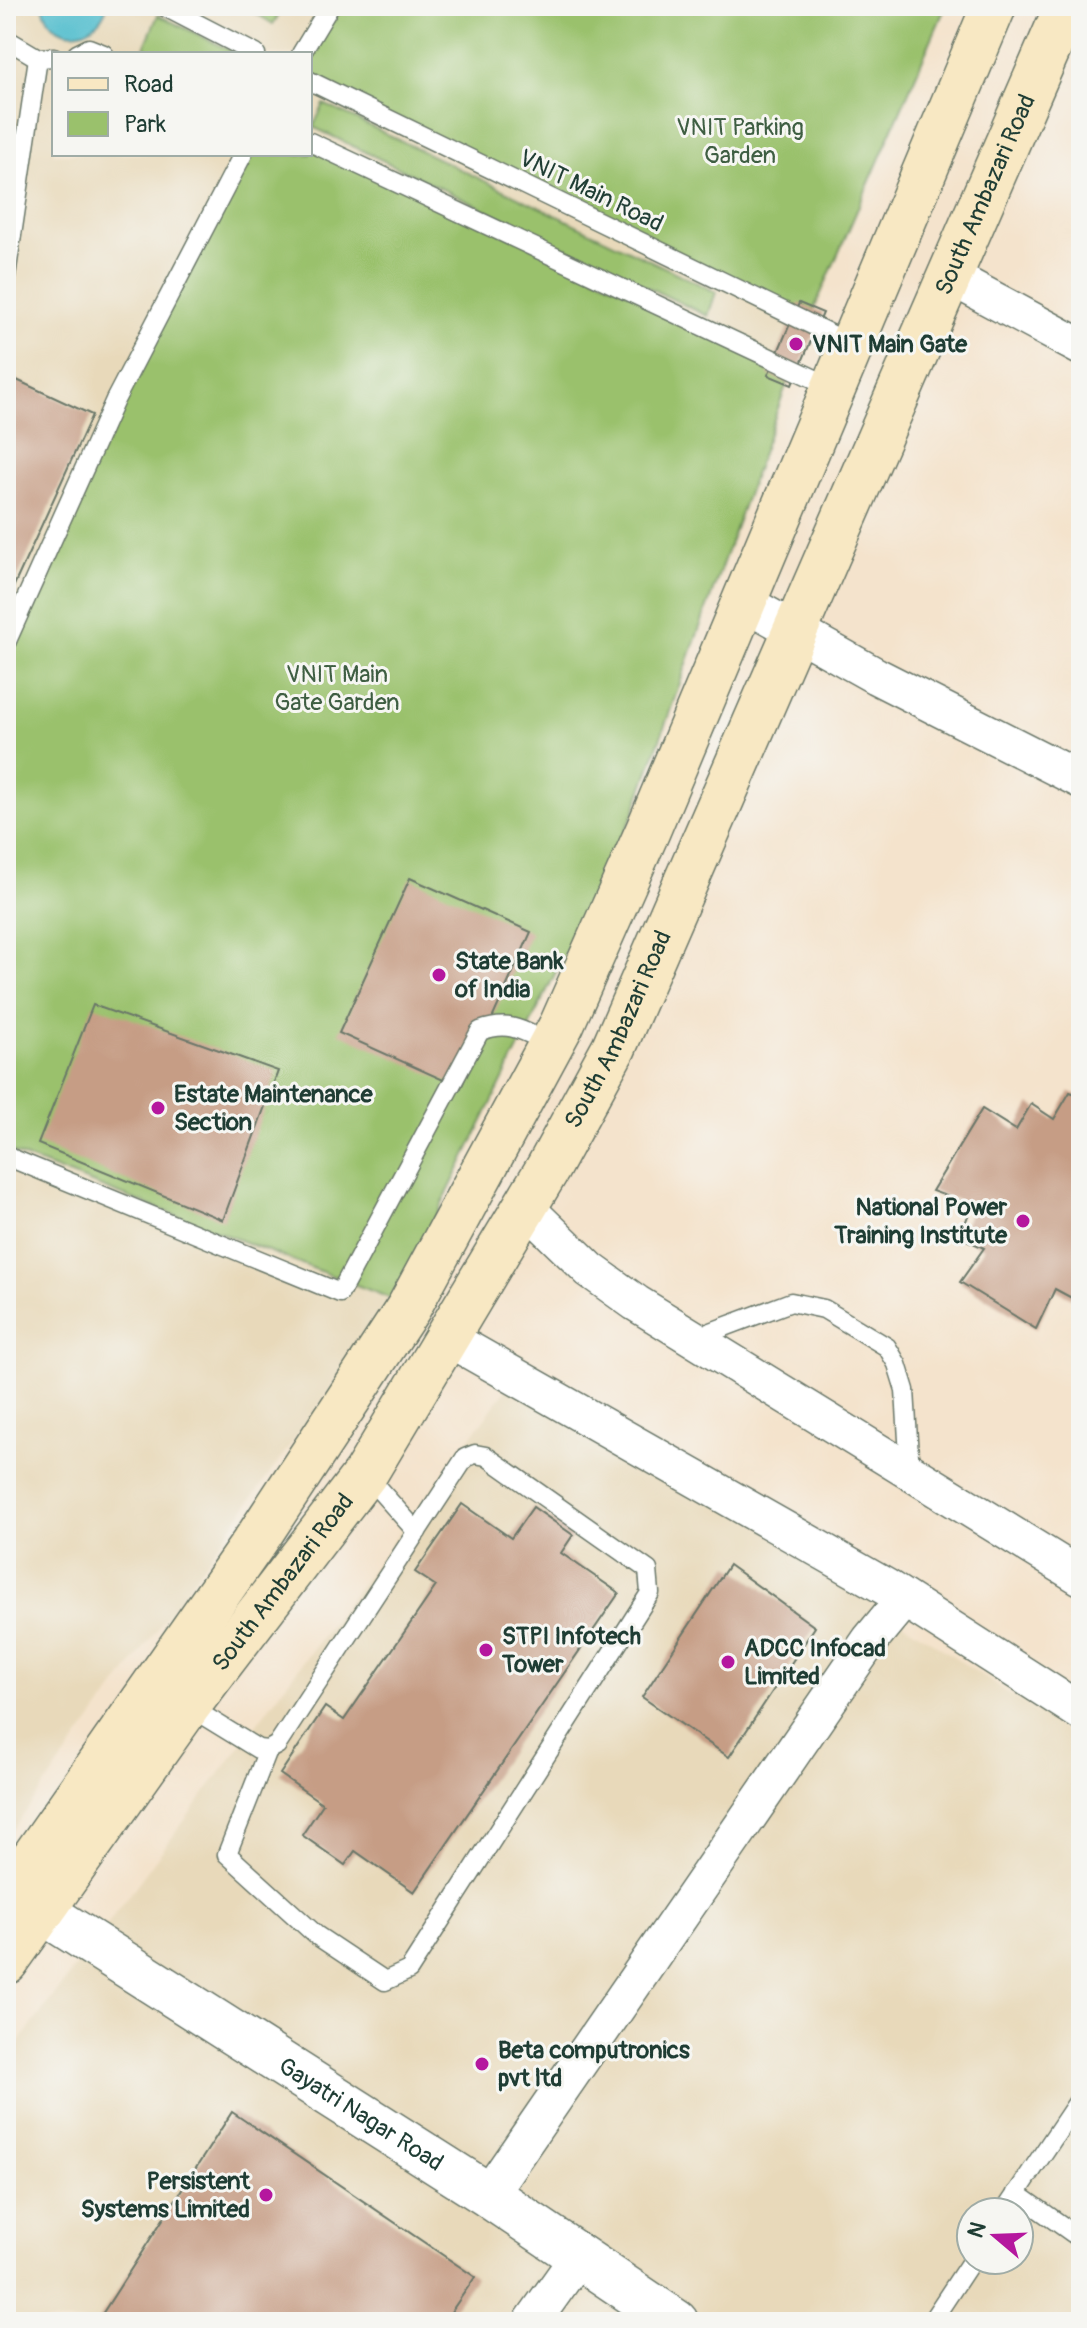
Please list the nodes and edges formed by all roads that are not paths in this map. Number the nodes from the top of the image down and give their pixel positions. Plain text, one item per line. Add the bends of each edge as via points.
1 (163, 6) edge
2 (330, 6) edge
3 (994, 6) edge
4 (1067, 6) edge
5 (6, 39) edge
6 (252, 52) edge
7 (302, 52) edge
8 (46, 58) edge
9 (312, 82) edge
10 (312, 143) edge
11 (242, 156) edge
12 (6, 276) edge
13 (949, 276) junction
14 (851, 344) junction
15 (1081, 347) edge
16 (834, 388) junction
17 (744, 602) junction
18 (794, 629) junction
19 (6, 643) edge
20 (1081, 780) edge
21 (551, 1044) junction
22 (6, 1156) edge
23 (525, 1207) junction
24 (446, 1337) junction
25 (695, 1338) junction
26 (910, 1473) junction
27 (365, 1474) junction
28 (417, 1532) junction
29 (1081, 1577) edge
30 (904, 1599) junction
31 (188, 1706) junction
32 (1081, 1712) edge
33 (268, 1750) junction
34 (20, 1900) edge
35 (6, 1962) edge
36 (1081, 2097) edge
37 (1016, 2193) junction
38 (488, 2195) junction
39 (1014, 2196) edge
40 (1081, 2239) edge
41 (579, 2256) junction
42 (961, 2276) edge
43 (532, 2322) edge
44 (676, 2322) edge
45 (931, 2322) edge

1 - 6 lane
2 - 7 lane
3 - 14 main road
4 - 13 main road, South Ambazari Road
5 - 8 lane
8 - 12 lane
9 - 14 lane, VNIT Main Road
10 - 16 lane
11 - 19 lane via 115,400
13 - 15 street
13 - 18 main road, South Ambazari Road
14 - 16 main road
16 - 17 main road
17 - 18 street
17 - 21 main road
18 - 20 street
18 - 23 main road, South Ambazari Road via 614,1047
21 - 22 lane via 510,1025 480,1031 340,1293
21 - 34 main road via 403,1317
23 - 24 main road, South Ambazari Road
23 - 25 street via 590,1270
24 - 27 main road, South Ambazari Road
24 - 30 street
25 - 26 street
25 - 26 lane via 791,1302 824,1309 887,1347 905,1390
26 - 29 street
27 - 28 lane
27 - 31 main road, South Ambazari Road
28 - 33 lane via 277,1745
28 - 33 lane via 465,1458 486,1456 648,1570 652,1582 650,1593 409,1970 385,1981 316,1935 227,1854
30 - 32 street
30 - 38 street via 870,1640
31 - 33 lane
31 - 34 main road, South Ambazari Road
34 - 35 main road, South Ambazari Road
34 - 38 street, Gayatri Nagar Road
36 - 37 lane
37 - 39 lane
37 - 40 lane
38 - 41 street, Gayatri Nagar Road
41 - 43 street
41 - 44 street, Gayatri Nagar Road
42 - 45 lane

